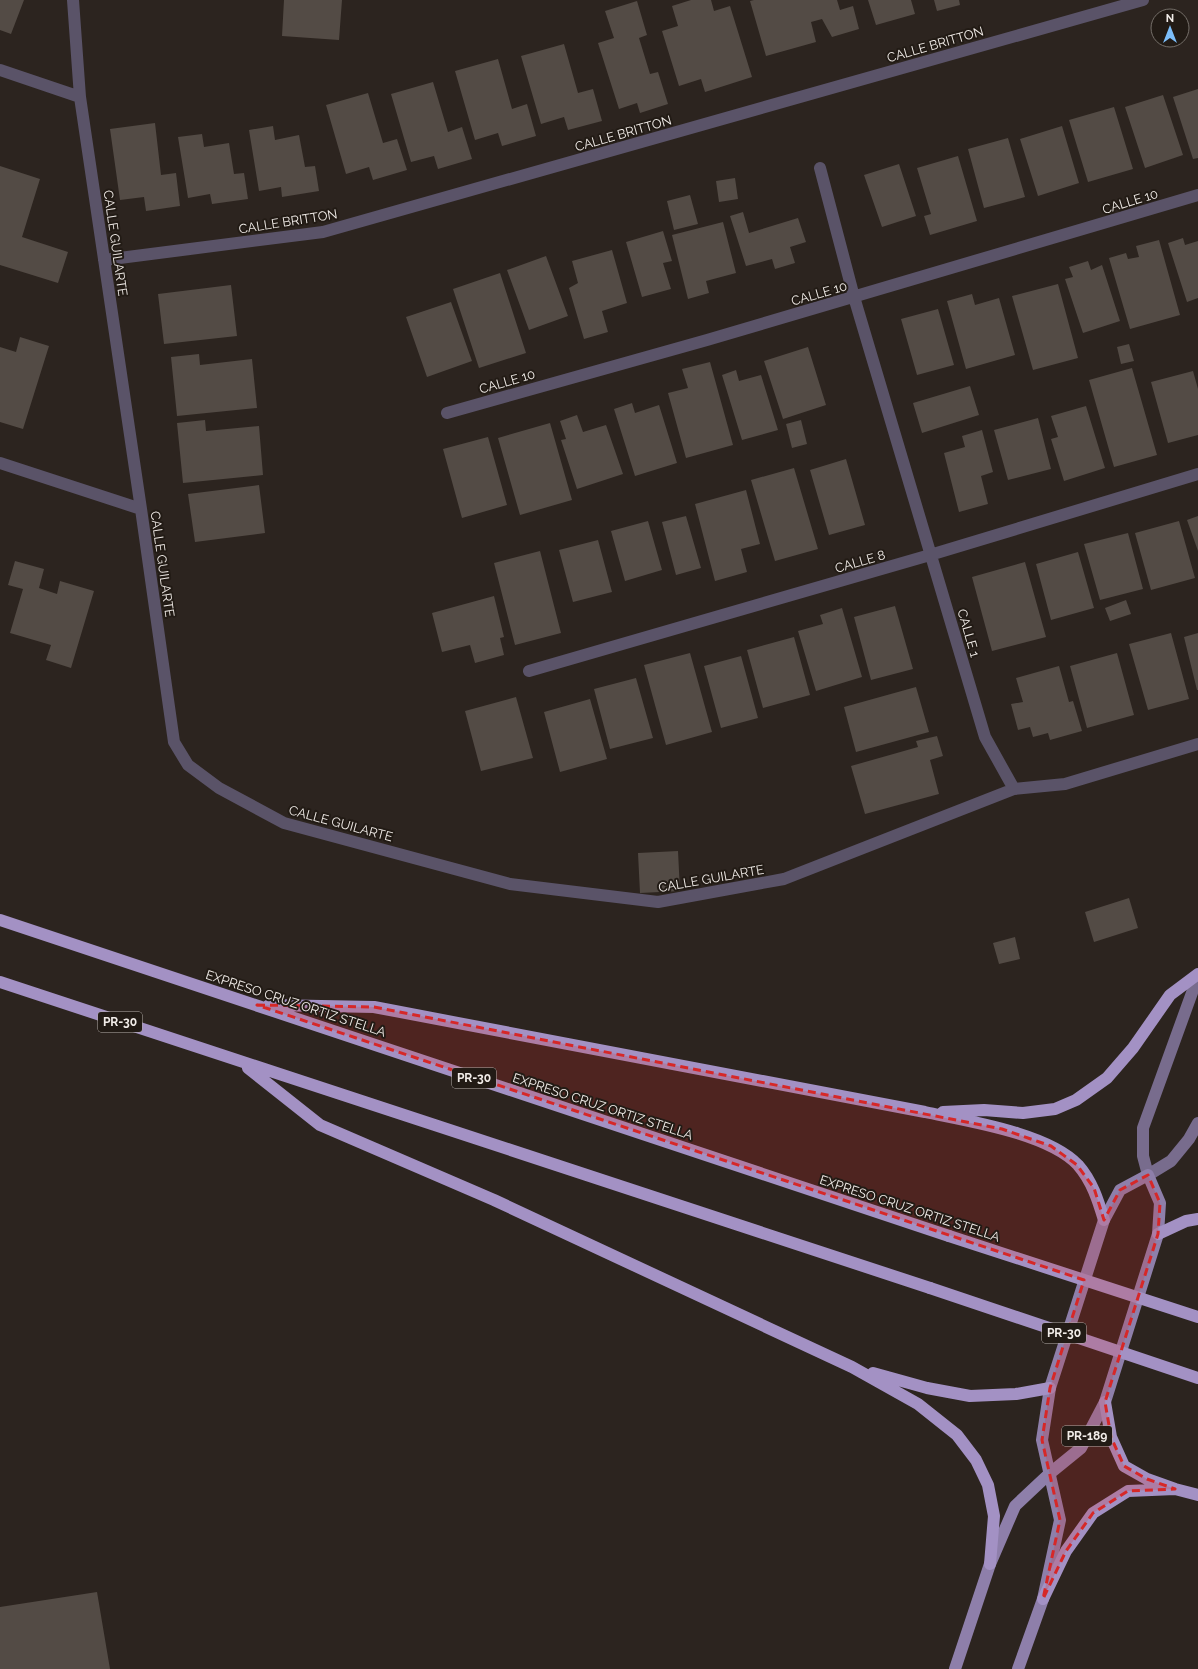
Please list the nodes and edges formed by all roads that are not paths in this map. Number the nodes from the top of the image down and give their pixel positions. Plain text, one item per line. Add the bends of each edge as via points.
1 (73, 0) edge
2 (1142, 0) edge
3 (0, 70) edge
4 (80, 97) junction
5 (820, 168) dead end
6 (1198, 195) edge
7 (104, 260) junction
8 (854, 297) junction
9 (446, 413) dead end
10 (0, 463) edge
11 (1198, 474) edge
12 (141, 509) junction
13 (930, 556) junction
14 (528, 672) dead end
15 (1198, 744) edge
16 (1014, 789) junction
17 (0, 920) edge
18 (1198, 974) edge
19 (0, 982) edge
20 (1198, 984) edge
21 (257, 1005) junction
22 (241, 1062) junction
23 (924, 1112) junction
24 (1198, 1123) edge
25 (1148, 1176) junction
26 (1198, 1219) edge
27 (1104, 1220) junction
28 (1158, 1234) junction
29 (1198, 1317) edge
30 (852, 1367) junction
31 (1198, 1378) edge
32 (1050, 1388) junction
33 (1105, 1402) junction
34 (1049, 1474) junction
35 (1175, 1489) junction
36 (1198, 1495) edge
37 (990, 1564) junction
38 (1043, 1599) junction
39 (955, 1669) edge
40 (1018, 1669) edge

1 - 4 street, CALLE GUILARTE
2 - 7 street, CALLE BRITTON via 323,232
3 - 4 street
4 - 7 street, CALLE GUILARTE
5 - 8 street, CALLE 1
6 - 8 street, CALLE 10
7 - 12 street, CALLE GUILARTE
8 - 9 street, CALLE 10
8 - 13 street, CALLE 1
10 - 12 street
11 - 13 street, CALLE 8
12 - 16 street, CALLE GUILARTE via 174,742 188,765 220,788 284,823 510,884 658,902 784,879
13 - 14 street, CALLE 8
13 - 16 street, CALLE 1 via 985,737
15 - 16 street via 1065,784
17 - 21 highway, EXPRESO CRUZ ORTIZ STELLA / PR-30
18 - 23 highway via 1170,995 1133,1048 1107,1078 1076,1100 1055,1109 1022,1113 984,1110
19 - 22 highway, PR-30
20 - 25 main road, PR-189 via 1193,990 1143,1128 1143,1156
21 - 23 highway via 374,1006
21 - 29 highway, EXPRESO CRUZ ORTIZ STELLA / PR-30, bridge
22 - 30 highway via 320,1125 494,1200
22 - 31 highway, PR-30, bridge
23 - 27 highway via 1002,1129 1051,1146 1078,1165 1094,1188
24 - 25 main road, PR-189 via 1171,1161
25 - 27 main road, PR-189 via 1120,1190
25 - 28 main road, PR-189 via 1160,1203
26 - 28 highway via 1186,1221
27 - 32 main road, PR-189
28 - 33 main road, PR-189
30 - 32 highway via 927,1388 970,1396 1016,1394
30 - 37 highway via 918,1404 957,1435 976,1460 988,1486 994,1516
32 - 34 main road, PR-189 via 1042,1440
33 - 34 main road, PR-189 via 1081,1448
33 - 35 highway via 1111,1437 1124,1466 1147,1479
34 - 37 main road, PR-189 via 1014,1506
34 - 38 main road, PR-189 via 1060,1520
35 - 36 highway
35 - 38 highway via 1128,1491 1093,1513 1066,1551
37 - 39 main road, PR-189
38 - 40 main road, PR-189

